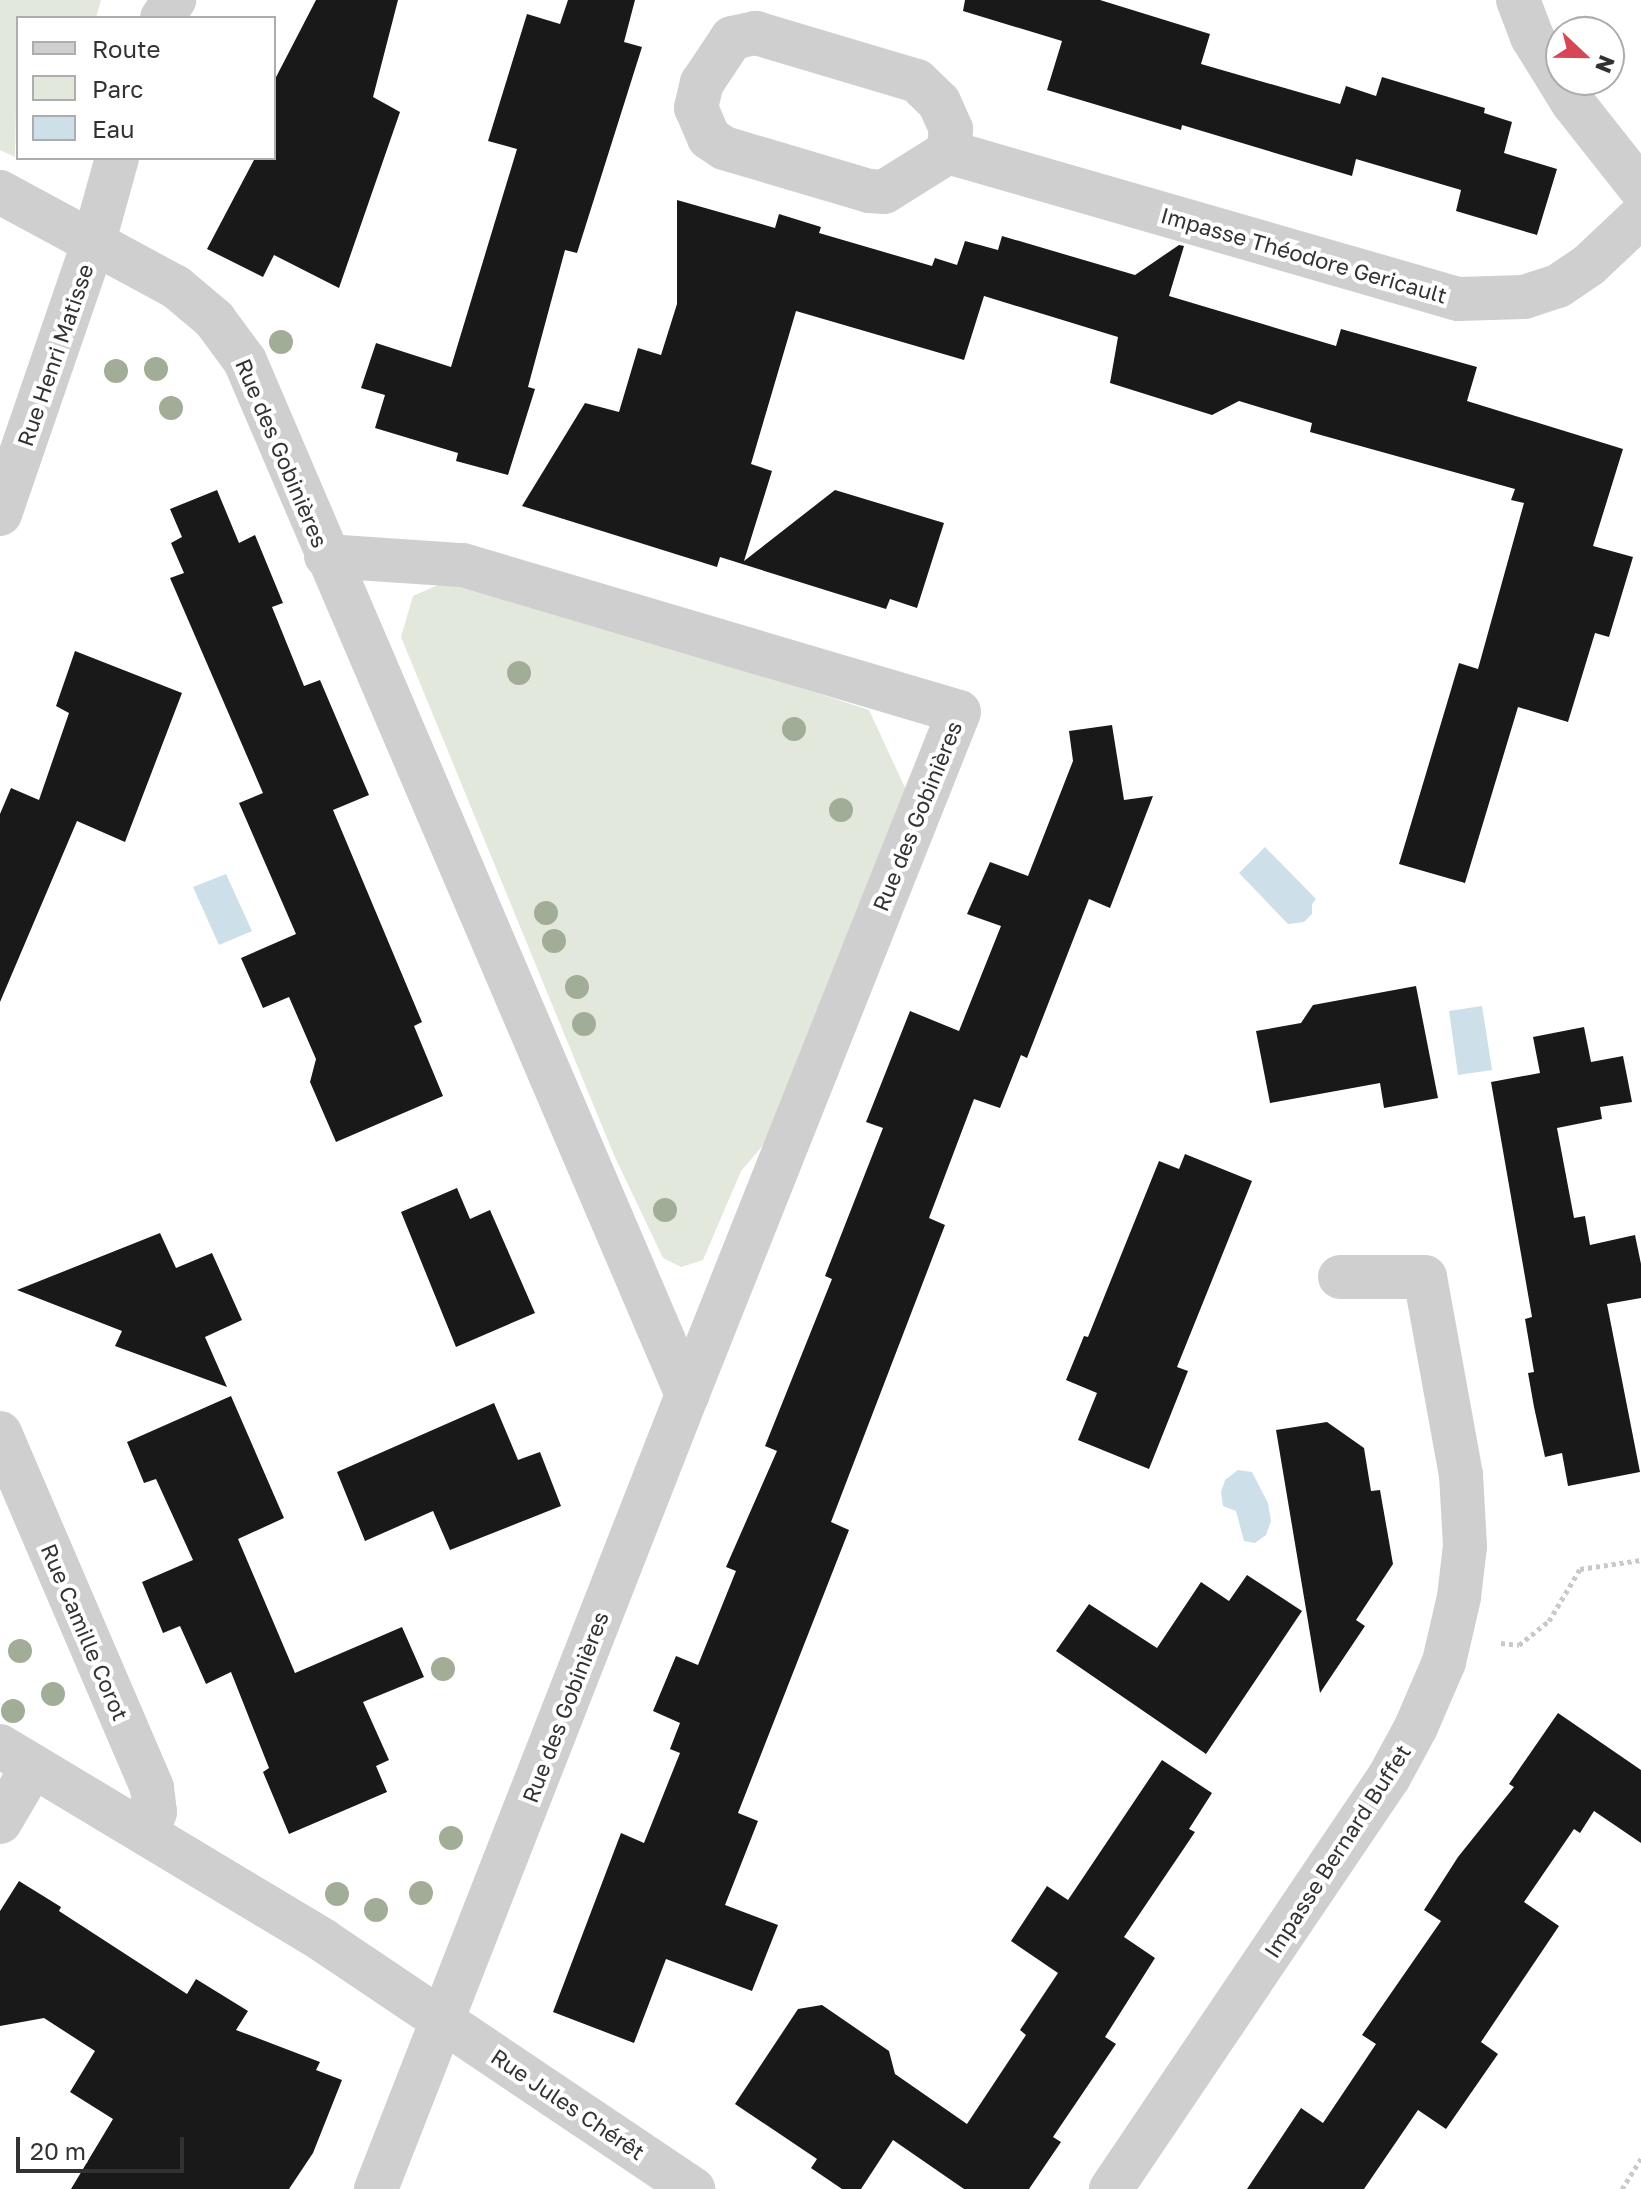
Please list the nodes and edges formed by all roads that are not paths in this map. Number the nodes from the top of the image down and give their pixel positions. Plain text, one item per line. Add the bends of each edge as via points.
1 (1518, 0) edge
2 (948, 152) junction
3 (116, 160) edge
4 (1641, 189) edge
5 (0, 192) edge
6 (1641, 216) edge
7 (94, 241) junction
8 (0, 514) edge
9 (326, 556) junction
10 (1340, 1277) dead end
11 (687, 1395) junction
12 (0, 1433) edge
13 (16, 1756) edge
14 (0, 1822) edge
15 (147, 1832) junction
16 (443, 2019) junction
17 (376, 2189) edge
18 (693, 2189) edge
19 (1111, 2189) edge

1 - 4 street via 1532,37 1573,103
2 - 2 street via 951,129 939,102 917,81 756,33 732,38 702,83 696,108 709,138 724,148 869,191 884,192
2 - 6 street, Impasse Théodore Gericault via 1458,299 1524,297 1558,286
3 - 7 street, Rue Henri Matisse
5 - 7 street, Rue des Gobinières
7 - 8 street, Rue Henri Matisse
7 - 9 street, Rue des Gobinières via 176,287 214,319 245,361
9 - 11 street, Rue des Gobinières
9 - 11 street, Rue des Gobinières via 463,565 959,712
10 - 19 street, Impasse Bernard Buffet via 1425,1277 1461,1475 1465,1546 1444,1662 1389,1777
11 - 16 street, Rue des Gobinières
12 - 15 street, Rue Camille Corot via 152,1788 155,1812
13 - 14 street
13 - 15 street
15 - 16 street
16 - 17 street, Rue des Gobinières
16 - 18 street, Rue Jules Chérêt

